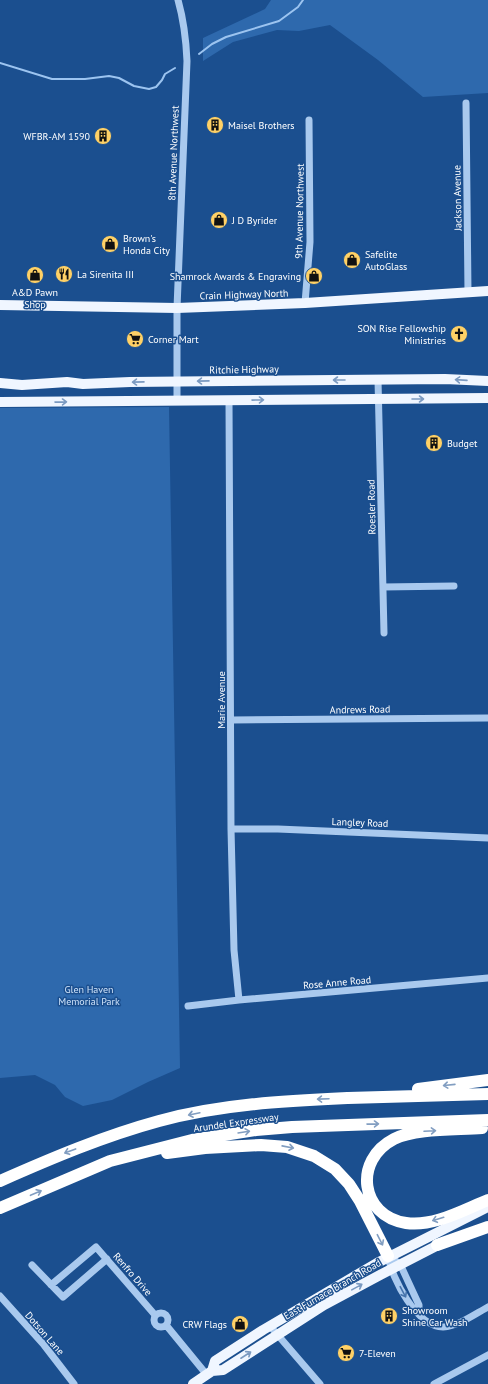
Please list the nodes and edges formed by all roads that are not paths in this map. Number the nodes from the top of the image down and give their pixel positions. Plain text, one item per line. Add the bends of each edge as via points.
1 (178, 0) edge
2 (466, 103) dead end
3 (309, 120) dead end
4 (488, 291) edge
5 (468, 292) junction
6 (305, 303) junction
7 (0, 305) edge
8 (177, 308) junction
9 (378, 380) junction
10 (177, 381) junction
11 (488, 381) edge
12 (0, 383) edge
13 (488, 398) edge
14 (379, 399) junction
15 (177, 400) junction
16 (229, 400) junction
17 (0, 402) edge
18 (383, 586) junction
19 (454, 586) dead end
20 (384, 634) dead end
21 (488, 718) edge
22 (232, 720) junction
23 (232, 829) junction
24 (488, 838) edge
25 (488, 978) edge
26 (239, 1000) junction
27 (188, 1006) dead end
28 (488, 1080) edge
29 (488, 1094) edge
30 (348, 1098) junction
31 (488, 1120) edge
32 (488, 1128) edge
33 (110, 1161) junction
34 (0, 1181) edge
35 (488, 1200) edge
36 (488, 1207) edge
37 (0, 1208) edge
38 (488, 1221) edge
39 (488, 1227) edge
40 (437, 1245) junction
41 (388, 1256) junction
42 (107, 1259) junction
43 (400, 1264) junction
44 (32, 1265) dead end
45 (391, 1269) junction
46 (51, 1285) junction
47 (0, 1296) edge
48 (488, 1307) edge
49 (418, 1313) junction
50 (270, 1326) junction
51 (277, 1335) junction
52 (488, 1355) edge
53 (209, 1373) junction
54 (74, 1384) edge
55 (193, 1384) edge
56 (320, 1384) edge
57 (434, 1384) edge

1 - 8 street, 8th Avenue Northwest via 184,21 187,61
2 - 5 street, Jackson Avenue
3 - 6 street, 9th Avenue Northwest via 310,242
4 - 5 main road, Crain Highway North
5 - 6 main road, Crain Highway North
6 - 8 main road, Crain Highway North
7 - 8 main road, Crain Highway North
8 - 10 street, 8th Avenue Northwest
9 -> 10 main road, Ritchie Highway
11 -> 9 main road, Ritchie Highway
9 - 14 street, Roesler Road
10 -> 12 main road, Ritchie Highway via 22,385
10 - 15 street, 8th Avenue Northwest
14 -> 13 main road
16 -> 14 main road
14 - 18 street, Roesler Road
15 - 16 main road
17 -> 15 main road
16 - 22 street, Marie Avenue
18 - 19 street
18 - 20 street, Roesler Road
21 - 22 street, Andrews Road
22 - 23 street, Marie Avenue
23 - 24 street, Langley Road
23 - 26 street, Marie Avenue via 234,950
25 - 26 street, Rose Anne Road
26 - 27 street, Rose Anne Road
28 -> 30 highway via 362,1092
29 - 30 highway, Arundel Expressway
30 -> 34 highway, Arundel Expressway via 261,1102 160,1121 65,1153
33 -> 31 highway, Arundel Expressway via 192,1140 256,1130 345,1124
35 -> 32 highway via 438,1220 407,1223 391,1218 376,1207 367,1184 367,1170 373,1157 379,1149 395,1138 422,1132
37 -> 33 highway, Arundel Expressway
33 -> 41 highway via 147,1159 205,1148 261,1145 298,1150 335,1169 349,1184 360,1200
36 - 41 main road, East Furnace Branch Road
38 - 40 main road, East Furnace Branch Road
39 - 40 highway
40 - 43 main road, East Furnace Branch Road
41 - 43 street
41 - 45 street
41 - 50 main road, East Furnace Branch Road
42 - 46 street via 63,1297
42 - 46 street, Renfro Drive via 96,1246
42 - 53 street, Renfro Drive via 155,1314 159,1312 167,1316 166,1325
43 - 45 main road, East Furnace Branch Road
43 - 49 street via 419,1305
44 - 46 street
45 -> 49 street via 412,1308
51 -> 45 main road, East Furnace Branch Road via 324,1305
47 - 54 street, Dotson Lane via 44,1345
48 - 49 street via 458,1323 442,1327 426,1321
50 - 51 street
50 - 53 main road, East Furnace Branch Road via 215,1361
53 -> 51 main road, East Furnace Branch Road via 223,1370
51 - 56 street
52 - 57 street
53 - 55 main road, East Furnace Branch Road

